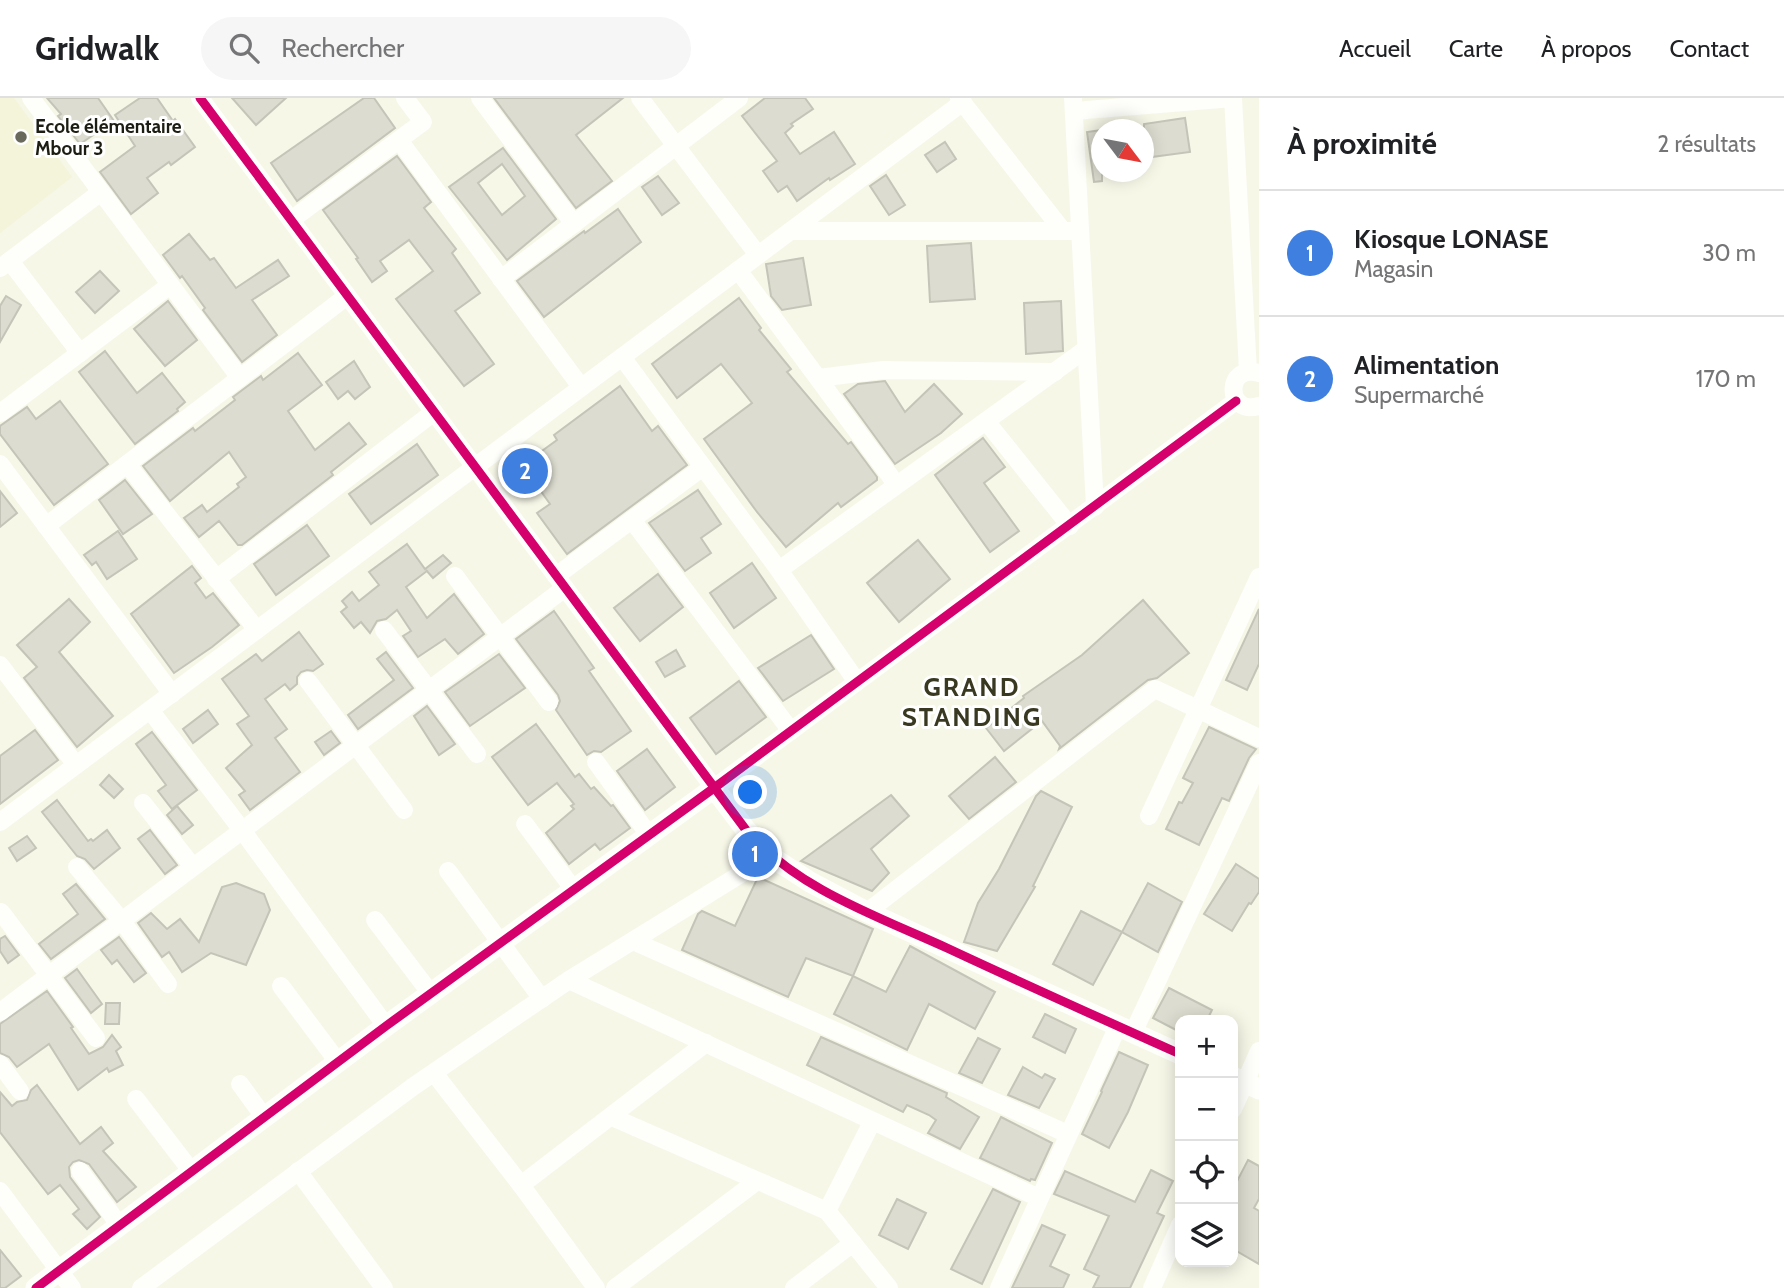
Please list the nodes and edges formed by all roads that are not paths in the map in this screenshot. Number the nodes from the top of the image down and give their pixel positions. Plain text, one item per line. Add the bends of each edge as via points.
1 (31, 98) edge
2 (200, 98) edge
3 (480, 98) edge
4 (640, 98) edge
5 (739, 98) edge
6 (1233, 98) edge
7 (961, 100) edge
8 (412, 101) edge
9 (1131, 102) edge
10 (1073, 105) edge
11 (399, 140) junction
12 (676, 146) junction
13 (101, 192) junction
14 (291, 220) junction
15 (574, 223) junction
16 (791, 231) junction
17 (1071, 231) junction
18 (758, 255) junction
19 (5, 264) edge
20 (738, 270) junction
21 (1251, 278) edge
22 (502, 279) junction
23 (170, 285) junction
24 (347, 296) junction
25 (1086, 349) junction
26 (80, 353) junction
27 (622, 357) junction
28 (1055, 372) junction
29 (1253, 372) edge
30 (240, 378) junction
31 (818, 378) junction
32 (582, 387) junction
33 (1236, 401) junction
34 (1259, 406) edge
35 (434, 412) junction
36 (0, 413) edge
37 (986, 421) junction
38 (127, 464) junction
39 (475, 467) junction
40 (704, 467) junction
41 (1, 468) edge
42 (896, 484) junction
43 (1095, 507) junction
44 (632, 520) junction
45 (46, 526) junction
46 (1070, 526) junction
47 (779, 570) junction
48 (456, 576) dead end
49 (1259, 577) edge
50 (216, 579) junction
51 (561, 582) junction
52 (384, 629) dead end
53 (257, 630) junction
54 (500, 636) junction
55 (0, 664) edge
56 (308, 681) dead end
57 (857, 682) junction
58 (429, 690) junction
59 (172, 694) junction
60 (549, 702) dead end
61 (150, 710) junction
62 (1198, 710) junction
63 (791, 731) junction
64 (1259, 738) edge
65 (356, 745) junction
66 (477, 754) dead end
67 (596, 762) dead end
68 (1259, 763) edge
69 (76, 765) junction
70 (714, 788) junction
71 (143, 803) dead end
72 (404, 810) dead end
73 (1149, 816) dead end
74 (0, 822) edge
75 (525, 824) dead end
76 (242, 830) junction
77 (649, 835) junction
78 (770, 856) junction
79 (77, 867) dead end
80 (193, 867) junction
81 (448, 870) dead end
82 (574, 890) junction
83 (1, 912) edge
84 (867, 912) junction
85 (376, 920) dead end
86 (122, 921) junction
87 (633, 941) junction
88 (501, 943) junction
89 (49, 976) junction
90 (569, 980) junction
91 (169, 984) dead end
92 (281, 986) dead end
93 (431, 994) junction
94 (541, 999) junction
95 (0, 1012) edge
96 (386, 1026) junction
97 (1126, 1029) junction
98 (96, 1038) dead end
99 (706, 1043) junction
100 (1259, 1051) edge
101 (1175, 1052) edge
102 (338, 1062) junction
103 (0, 1064) edge
104 (433, 1073) junction
105 (1245, 1083) edge
106 (240, 1084) dead end
107 (20, 1091) dead end
108 (136, 1099) dead end
109 (264, 1117) junction
110 (612, 1117) junction
111 (872, 1122) junction
112 (1068, 1134) junction
113 (80, 1171) dead end
114 (298, 1171) junction
115 (192, 1172) junction
116 (757, 1181) junction
117 (521, 1185) junction
118 (0, 1191) edge
119 (1039, 1198) junction
120 (827, 1212) junction
121 (120, 1226) junction
122 (1175, 1236) edge
123 (853, 1243) junction
124 (66, 1280) edge
125 (37, 1288) edge
126 (141, 1288) edge
127 (384, 1288) edge
128 (596, 1288) edge
129 (615, 1288) edge
130 (793, 1288) edge
131 (889, 1288) edge
132 (999, 1288) edge
133 (1152, 1288) edge

1 - 13 street
2 - 14 street
3 - 15 street
4 - 12 street
5 - 12 street
6 - 9 street
6 - 21 street
7 - 16 street
7 - 17 street
8 - 11 street via 423,122
9 - 10 street
10 - 17 street
11 - 14 street
11 - 22 street
12 - 15 street
12 - 18 street
13 - 19 street
13 - 23 street
14 - 24 street
15 - 22 street
16 - 17 street
16 - 18 street
17 - 25 street
18 - 20 street
19 - 26 street
20 - 27 street
20 - 31 street
21 - 29 street
22 - 32 street
23 - 26 street
23 - 30 street
24 - 30 street
24 - 35 street
25 - 28 street
25 - 43 street
26 - 36 street
27 - 32 street
27 - 40 street
28 - 31 street via 883,370
28 - 37 street
29 - 33 street via 1237,377
30 - 38 street
31 - 42 street
32 - 39 street
33 - 34 street via 1247,407
33 - 43 street
35 - 39 street
35 - 50 street
37 - 42 street
37 - 46 street
38 - 45 street
38 - 50 street
39 - 51 street
39 - 53 street
40 - 44 street
40 - 47 street
41 - 45 street
42 - 47 street
43 - 46 street
44 - 51 street
44 - 63 street
45 - 59 street
46 - 57 street
47 - 57 street
48 - 54 street
49 - 62 street
50 - 53 street
51 - 54 street
51 - 70 street
52 - 58 street
53 - 59 street
54 - 58 street
54 - 60 street
55 - 69 street
56 - 65 street
57 - 63 street
58 - 65 street
58 - 66 street
59 - 61 street
61 - 69 street
61 - 76 street
62 - 64 street
62 - 73 street
62 - 84 street via 1155,690
63 - 70 street
65 - 72 street
65 - 76 street
67 - 77 street
68 - 97 street
69 - 74 street
70 - 77 street
70 - 78 street
71 - 80 street
75 - 82 street
76 - 80 street
76 - 96 street
77 - 82 street
78 - 84 street
78 - 87 street
79 - 86 street
80 - 86 street
81 - 88 street
82 - 88 street
83 - 89 street
84 - 97 street
85 - 93 street
86 - 89 street
86 - 91 street
87 - 90 street
87 - 112 street
88 - 93 street
88 - 94 street
89 - 95 street
89 - 98 street
90 - 94 street
90 - 99 street
92 - 102 street
93 - 96 street
94 - 104 street
96 - 102 street
97 - 101 street
97 - 112 street
99 - 110 street
99 - 111 street
100 - 105 street
102 - 109 street
103 - 107 street
104 - 114 street
104 - 117 street
106 - 109 street
108 - 115 street
109 - 115 street
110 - 116 street
110 - 117 street
111 - 119 street
111 - 120 street
112 - 119 street
113 - 121 street
114 - 126 street
114 - 127 street
115 - 121 street
116 - 120 street
116 - 129 street
117 - 128 street
118 - 124 street
119 - 132 street
120 - 123 street
121 - 124 street
122 - 133 street
123 - 130 street
123 - 131 street
124 - 125 street

